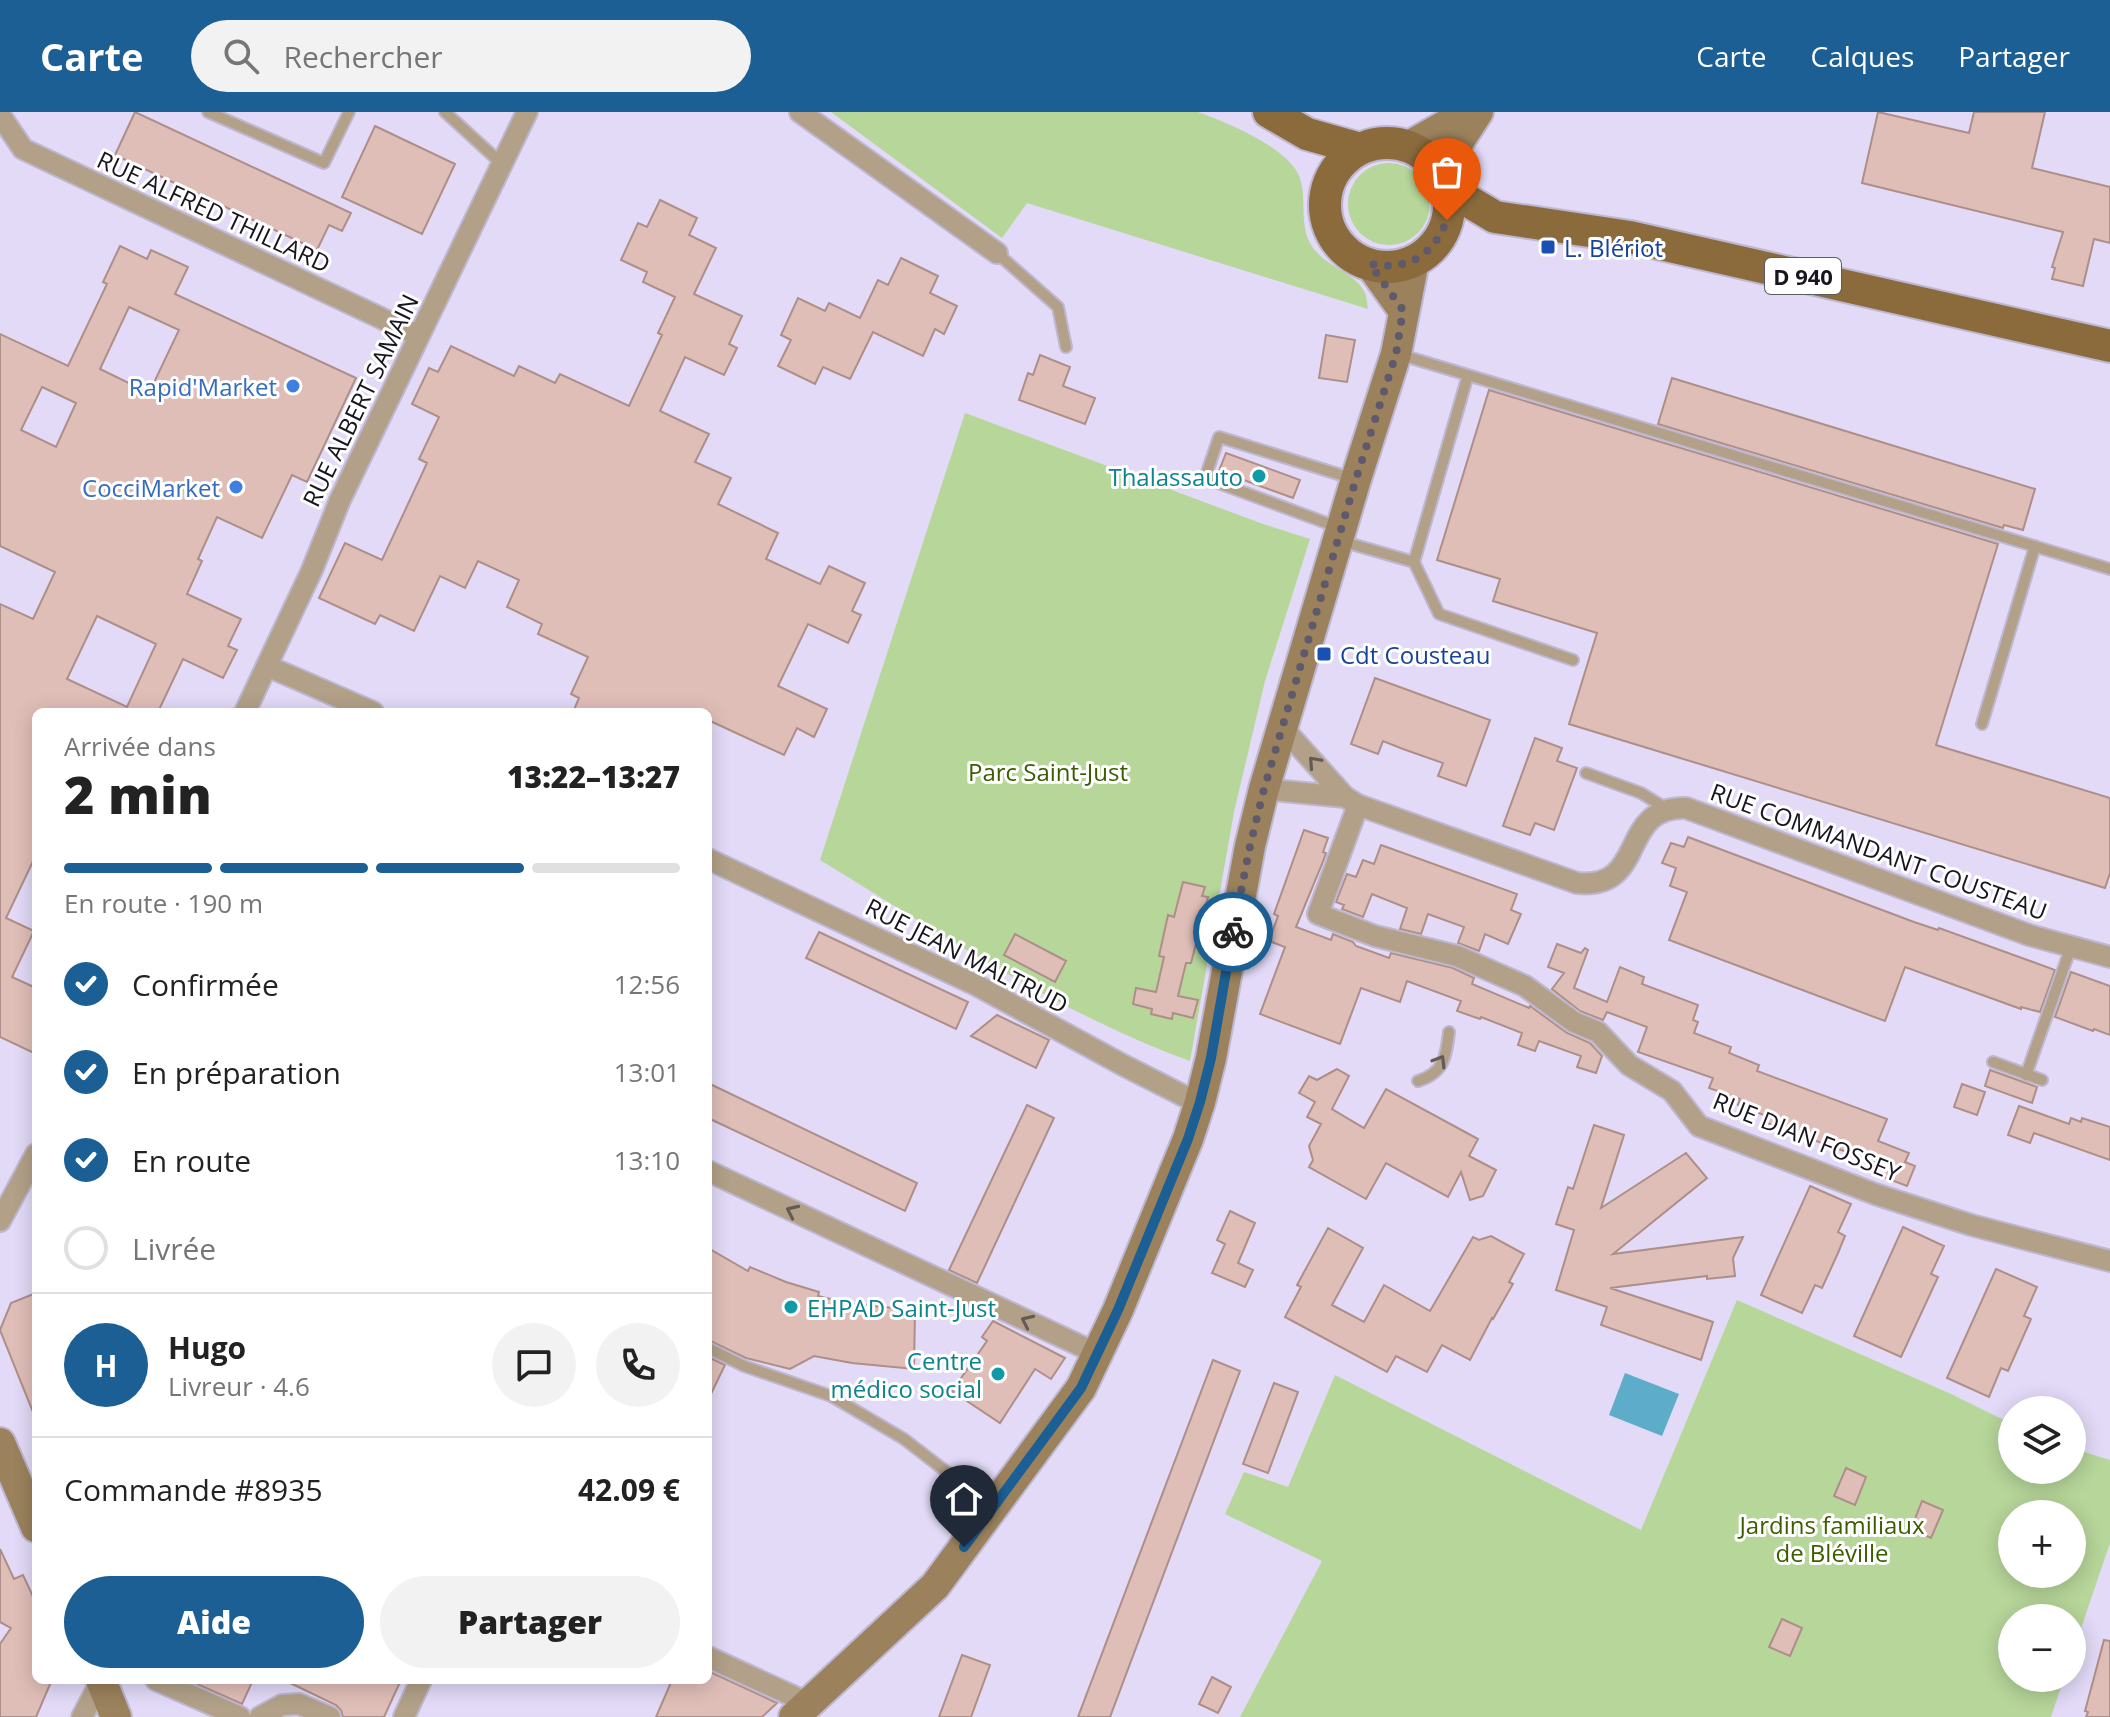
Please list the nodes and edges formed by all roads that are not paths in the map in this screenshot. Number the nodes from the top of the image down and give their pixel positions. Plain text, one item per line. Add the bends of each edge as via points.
1 (208, 112) edge
2 (349, 112) edge
3 (445, 112) edge
4 (527, 112) edge
5 (800, 112) edge
6 (1269, 112) edge
7 (1469, 112) edge
8 (1478, 112) edge
9 (0, 115) edge
10 (1307, 134) junction
11 (1409, 146) junction
12 (1360, 149) junction
13 (502, 164) junction
14 (1444, 180) junction
15 (1328, 188) junction
16 (1495, 217) junction
17 (1442, 235) junction
18 (997, 253) joint
19 (1414, 261) junction
20 (1370, 264) junction
21 (1403, 310) junction
22 (419, 336) junction
23 (2110, 346) edge
24 (1066, 347) dead end
25 (1396, 354) junction
26 (1468, 375) junction
27 (1356, 479) junction
28 (1340, 534) junction
29 (2035, 546) junction
30 (1414, 562) junction
31 (2110, 569) edge
32 (1573, 660) dead end
33 (267, 666) junction
34 (247, 708) edge
35 (364, 708) edge
36 (1982, 724) dead end
37 (1282, 727) junction
38 (1586, 773) dead end
39 (1264, 789) junction
40 (1352, 801) junction
41 (1667, 809) junction
42 (712, 862) edge
43 (2071, 947) junction
44 (2110, 957) edge
45 (1449, 1032) dead end
46 (1993, 1062) dead end
47 (2026, 1075) junction
48 (2042, 1080) dead end
49 (1418, 1081) dead end
50 (1200, 1102) junction
51 (32, 1162) edge
52 (712, 1173) edge
53 (0, 1221) edge
54 (2110, 1261) edge
55 (712, 1350) edge
56 (1098, 1354) junction
57 (0, 1443) edge
58 (993, 1508) junction
59 (32, 1518) edge
60 (712, 1659) edge
61 (100, 1684) edge
62 (104, 1684) edge
63 (165, 1684) edge
64 (419, 1684) edge
65 (801, 1710) edge
66 (82, 1717) edge
67 (116, 1717) edge
68 (240, 1717) edge
69 (260, 1717) edge
70 (330, 1717) edge
71 (404, 1717) edge

1 - 2 lane via 324,163
3 - 13 lane
4 - 13 street, RUE ALBERT SAMAIN
5 - 18 street
6 - 10 main road
7 - 11 street
8 - 14 street
9 - 22 street, RUE ALFRED THILLARD via 23,149
10 - 12 main road
10 - 15 main road
11 - 12 main road via 1376,143
11 - 14 main road via 1427,156
12 - 15 main road via 1345,158
13 - 22 street, RUE ALBERT SAMAIN
14 - 16 main road, D 940
14 - 17 main road via 1450,205
15 - 20 main road via 1325,207 1338,243
16 - 17 main road, D 940
16 - 23 main road, D 940 via 1630,237
17 - 19 main road
18 - 24 lane via 1058,307
19 - 20 main road via 1400,266
19 - 21 street
20 - 21 street
21 - 25 street
22 - 33 street, RUE ALBERT SAMAIN
25 - 26 lane
25 - 27 street
26 - 29 lane
26 - 30 lane
27 - 28 street
27 - 28 lane via 1219,437 1205,478
28 - 30 lane
28 - 37 street
29 - 31 lane
29 - 36 lane
30 - 32 lane via 1439,614
33 - 34 street, RUE ALBERT SAMAIN
33 - 35 street
37 - 39 street
40 -> 37 street
38 - 41 lane via 1641,793
39 - 40 street
39 - 50 street
40 - 41 street via 1592,884 1616,872 1647,820
40 - 54 street, RUE DIAN FOSSEY via 1318,914 1375,936 1457,956 1525,986 1574,1022 1598,1032 1629,1065 1672,1091 1699,1126 1971,1225
41 - 43 street, RUE COMMANDANT COUSTEAU via 1686,808
42 - 50 street, RUE JEAN MALTRUD via 976,985
43 - 44 street, RUE COMMANDANT COUSTEAU
43 - 47 lane
49 -> 45 lane via 1442,1065
46 - 47 lane
47 - 48 lane
50 - 56 street
51 - 53 street
56 -> 52 street
55 - 58 lane via 831,1396 904,1439
56 - 58 street via 1081,1388
57 - 59 street
58 - 65 street via 935,1586
60 - 65 street
61 - 66 street
62 - 67 street
63 - 68 street
64 - 71 street
69 - 70 street via 282,1705 299,1704

